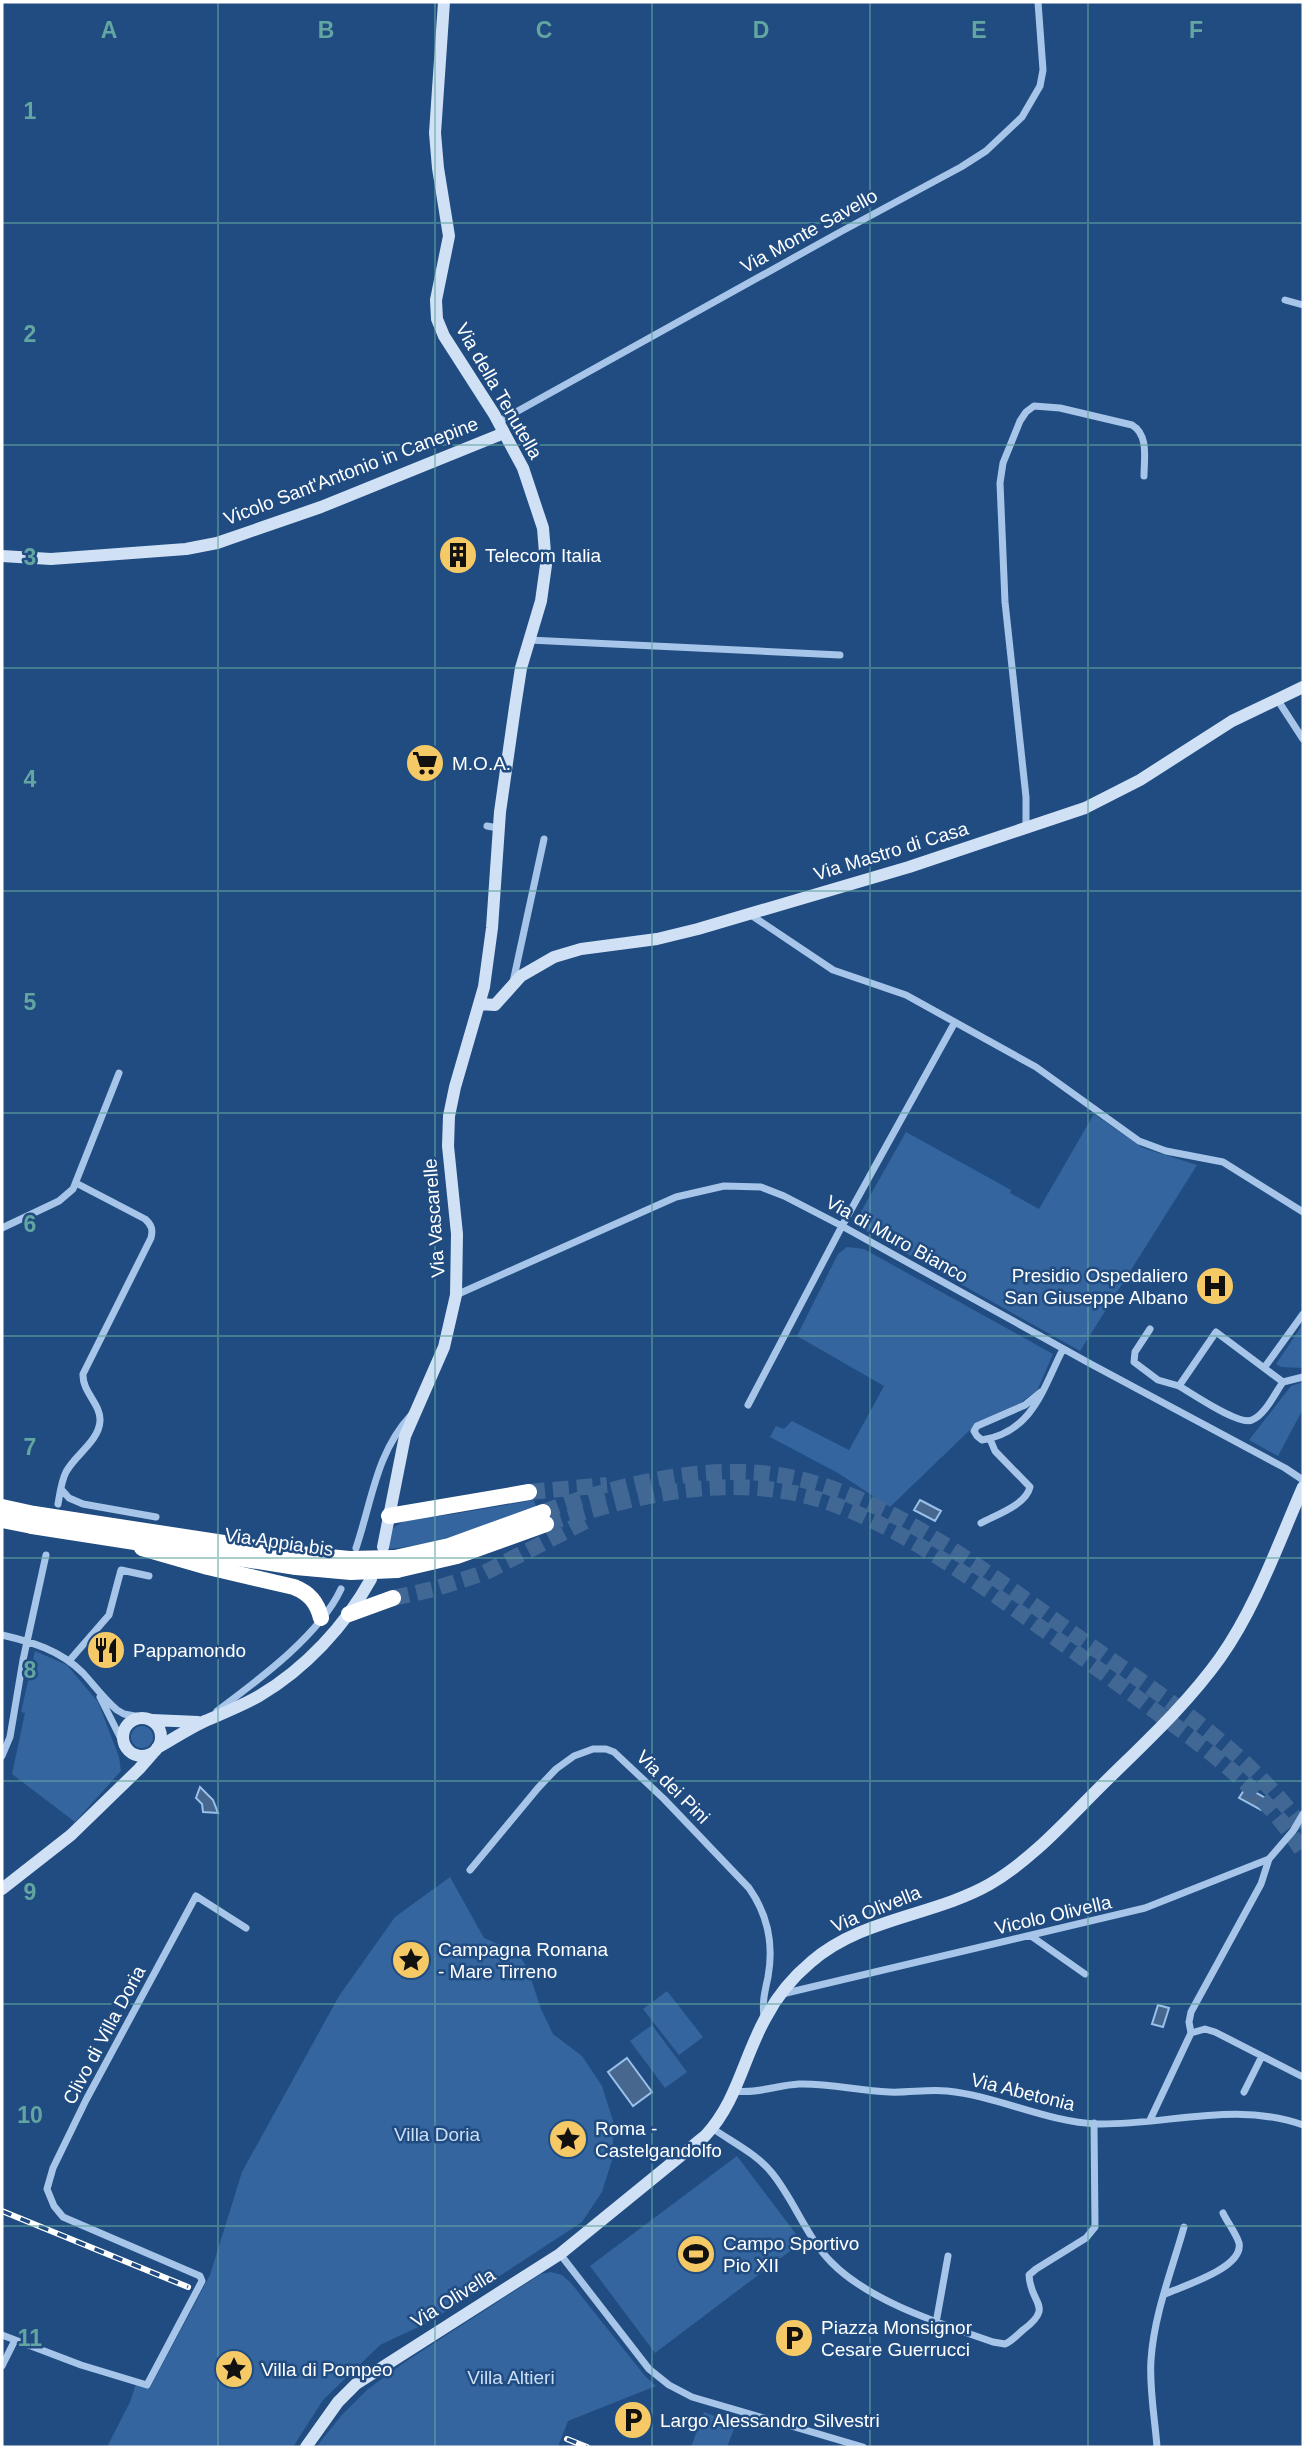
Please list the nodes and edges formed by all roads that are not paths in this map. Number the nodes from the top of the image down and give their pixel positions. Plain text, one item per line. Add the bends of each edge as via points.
1 (444, 2) edge
2 (1038, 2) edge
3 (1285, 300) dead end
4 (1303, 305) edge
5 (501, 427) junction
6 (1144, 476) dead end
7 (2, 556) edge
8 (529, 640) junction
9 (840, 655) dead end
10 (1303, 687) edge
11 (1277, 699) junction
12 (1303, 739) edge
13 (1026, 828) junction
14 (544, 839) dead end
15 (750, 914) junction
16 (513, 984) junction
17 (480, 1004) junction
18 (955, 1022) junction
19 (119, 1073) dead end
20 (76, 1183) junction
21 (1303, 1212) edge
22 (842, 1226) junction
23 (2, 1228) edge
24 (456, 1295) junction
25 (1303, 1314) edge
26 (1150, 1329) dead end
27 (1063, 1349) junction
28 (1264, 1367) junction
29 (1303, 1377) edge
30 (1283, 1382) junction
31 (1179, 1386) junction
32 (1041, 1392) junction
33 (748, 1405) dead end
34 (416, 1409) junction
35 (990, 1439) junction
36 (1303, 1480) edge
37 (1303, 1487) edge
38 (61, 1489) junction
39 (529, 1492) tunnel mouth
40 (58, 1504) dead end
41 (2, 1507) edge
42 (390, 1516) junction
43 (156, 1517) dead end
44 (544, 1518) tunnel mouth
45 (2, 1520) edge
46 (33, 1520) junction
47 (981, 1523) dead end
48 (113, 1539) junction
49 (356, 1548) dead end
50 (46, 1555) dead end
51 (392, 1558) junction
52 (149, 1576) dead end
53 (371, 1579) dead end
54 (341, 1590) dead end
55 (393, 1598) tunnel mouth
56 (349, 1614) junction
57 (321, 1618) junction
58 (2, 1636) edge
59 (27, 1641) junction
60 (69, 1661) junction
61 (97, 1690) junction
62 (146, 1718) junction
63 (202, 1722) junction
64 (125, 1746) junction
65 (155, 1750) junction
66 (2, 1756) edge
67 (110, 1796) junction
68 (1303, 1814) edge
69 (1269, 1859) junction
70 (470, 1870) dead end
71 (2, 1889) edge
72 (246, 1928) dead end
73 (1031, 1936) junction
74 (1084, 1973) dead end
75 (782, 1994) junction
76 (764, 2020) junction
77 (1191, 2033) junction
78 (1262, 2056) junction
79 (1303, 2077) edge
80 (736, 2091) junction
81 (1244, 2092) dead end
82 (1150, 2120) junction
83 (1094, 2123) junction
84 (1303, 2125) edge
85 (712, 2128) junction
86 (1223, 2213) dead end
87 (1184, 2227) dead end
88 (560, 2254) junction
89 (948, 2256) dead end
90 (1165, 2294) junction
91 (936, 2323) junction
92 (2, 2335) edge
93 (15, 2340) junction
94 (2, 2366) edge
95 (306, 2447) edge
96 (863, 2447) edge
97 (1157, 2447) edge

1 - 5 street, Via della Tenutella via 435,133 449,236 436,316
2 - 5 street, Via Monte Savello via 1040,86 1022,117 986,150
3 - 4 street
5 - 7 street, Vicolo Sant'Antonio in Canepine via 321,507 221,542 51,559
5 - 8 street, Via della Tenutella via 528,480 543,528 546,565
6 - 13 street via 1143,440 1136,427 1060,408 1038,405 1028,409 1007,449 1000,483 1004,590
8 - 9 street
8 - 17 street, Via della Tenutella via 493,827 491,940
10 - 11 street, Via Mastro di Casa
11 - 12 street
11 - 13 street, Via Mastro di Casa via 1224,726 1117,793
13 - 15 street, Via Mastro di Casa
14 - 16 street
15 - 16 street, Via Mastro di Casa via 657,939 570,952 538,964
15 - 18 street via 833,970 905,995
16 - 17 street, Via Mastro di Casa via 495,1005
17 - 24 street, Via Vascarelle via 449,1116
18 - 21 street via 1050,1075 1139,1141 1223,1162
18 - 22 street
19 - 20 street
20 - 23 street via 59,1201
20 - 38 street via 145,1219 152,1232 83,1374 100,1421 67,1470
22 - 24 street, Via di Muro Bianco via 761,1188 737,1185 703,1190 668,1200
22 - 27 street, Via di Muro Bianco
22 - 33 street
24 - 34 street, Via Vascarelle via 444,1347
25 - 28 street
26 - 31 street via 1134,1362 1158,1380
27 - 32 street
27 - 36 street, Via di Muro Bianco
28 - 30 street
28 - 31 street via 1216,1332
29 - 30 street
30 - 31 street via 1260,1415 1246,1422
32 - 35 street via 1032,1412 1018,1425
32 - 35 street via 1025,1405 977,1426 977,1436
34 - 42 street, Via Vascarelle via 405,1436
34 - 49 street via 385,1451
35 - 47 street via 995,1451 1029,1483 1029,1492
37 - 75 street, Via Olivella via 1244,1617 1212,1669 1054,1833 979,1890 836,1945 810,1963
38 - 40 street
38 - 43 street via 83,1504
39 - 42 highway
41 - 46 highway, Via Appia bis
42 - 51 street, Via Vascarelle
44 - 51 highway, Via Appia bis
45 - 46 highway, Via Appia bis
46 - 48 highway, Via Appia bis, bridge
46 - 51 highway, Via Appia bis, bridge via 304,1555
48 - 51 highway, Via Appia bis, bridge via 351,1572
48 - 57 highway, bridge via 300,1589 314,1601
50 - 59 street
52 - 60 street via 121,1570 109,1615
53 - 56 street
54 - 57 street
55 - 56 highway
56 - 63 street via 281,1682
57 - 63 street via 269,1671
58 - 59 street
59 - 60 street
59 - 66 street via 10,1737
60 - 61 street
61 - 62 street via 120,1712
61 - 64 street
62 - 63 street
62 - 64 street via 134,1718 125,1726
62 - 65 street via 157,1724 161,1736
63 - 65 street
64 - 65 street via 136,1755
64 - 67 street via 127,1769
65 - 67 street
67 - 71 street via 62,1843
68 - 69 street, Vicolo Olivella
69 - 73 street, Vicolo Olivella via 1145,1908
69 - 77 street via 1261,1884 1191,2012
70 - 76 street, Via dei Pini via 564,1762 593,1749 614,1752 679,1813 758,1901 771,1949
72 - 93 street, Clivo di Villa Doria via 196,1896 86,2100 47,2189 63,2217 197,2273 202,2281 147,2385
73 - 74 street
73 - 75 street, Vicolo Olivella
75 - 76 street, Via Olivella
76 - 80 street, Via Olivella
77 - 78 street via 1212,2031
77 - 82 street
78 - 79 street
78 - 81 street
80 - 83 street, Via Abetonia via 805,2084 889,2092 945,2091
80 - 85 street, Via Olivella
82 - 83 street, Via Abetonia
82 - 84 street, Via Abetonia via 1248,2114
83 - 91 street via 1095,2227 1086,2238 1029,2275 1038,2315 1005,2344
85 - 88 street, Via Olivella
85 - 91 street via 771,2172 824,2254 844,2273
86 - 90 street via 1239,2244 1230,2265
87 - 90 street
88 - 95 street, Via Olivella via 356,2384
88 - 96 street via 639,2357 669,2385 692,2397
89 - 91 street
90 - 97 street via 1151,2362
92 - 93 street
93 - 94 street

